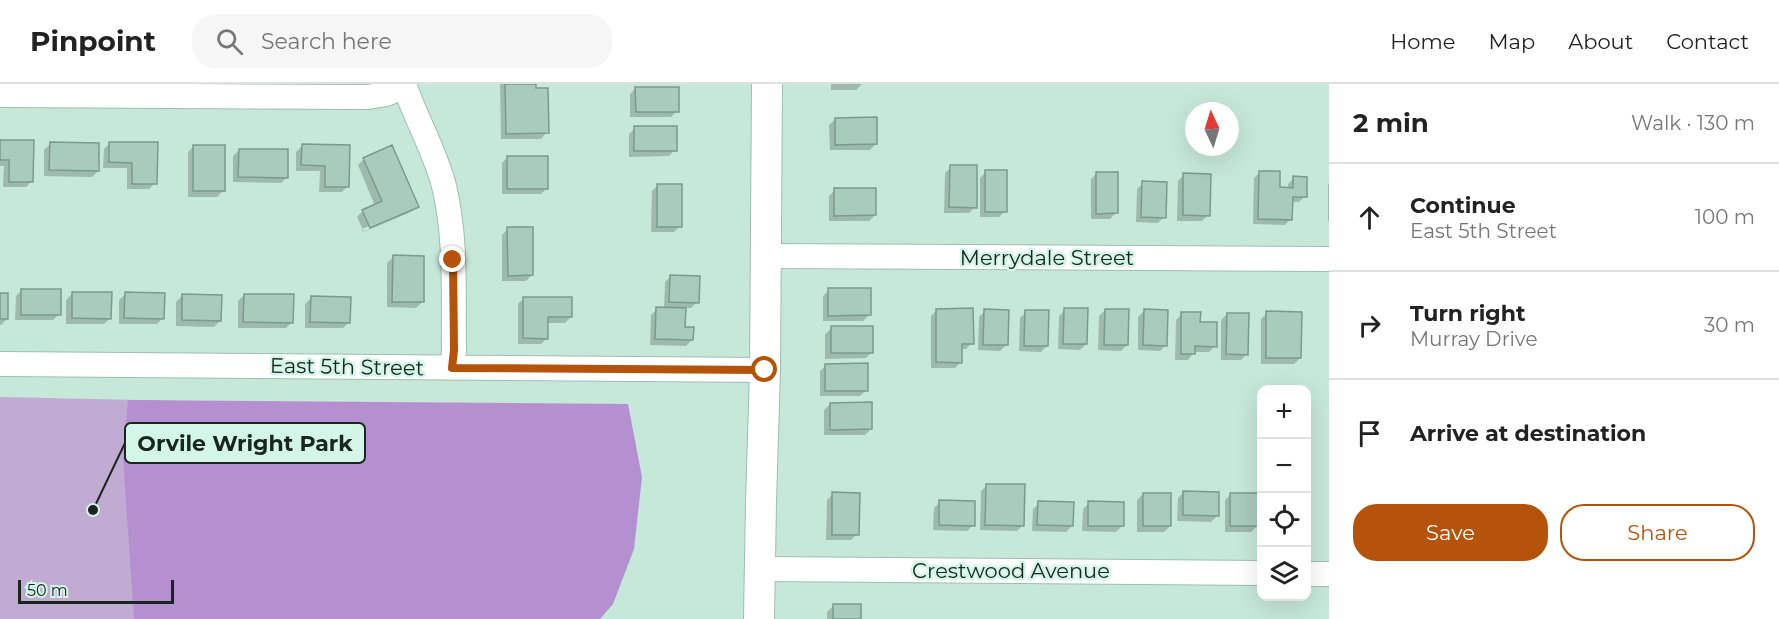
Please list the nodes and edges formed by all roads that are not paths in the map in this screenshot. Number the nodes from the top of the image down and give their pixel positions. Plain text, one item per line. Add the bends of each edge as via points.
1 (767, 84) edge
2 (405, 85) edge
3 (0, 95) edge
4 (765, 256) junction
5 (1329, 259) edge
6 (0, 364) edge
7 (452, 368) junction
8 (765, 370) junction
9 (760, 569) junction
10 (1257, 573) edge
11 (1311, 574) edge
12 (1329, 574) edge
13 (759, 619) edge

1 - 4 main road
2 - 3 street via 368,97
2 - 7 street via 435,159 452,226
4 - 5 street, Merrydale Street
4 - 8 main road
6 - 7 street, East 5th Street
7 - 8 street, East 5th Street
8 - 9 main road
9 - 10 street, Crestwood Avenue
9 - 13 main road
11 - 12 street

